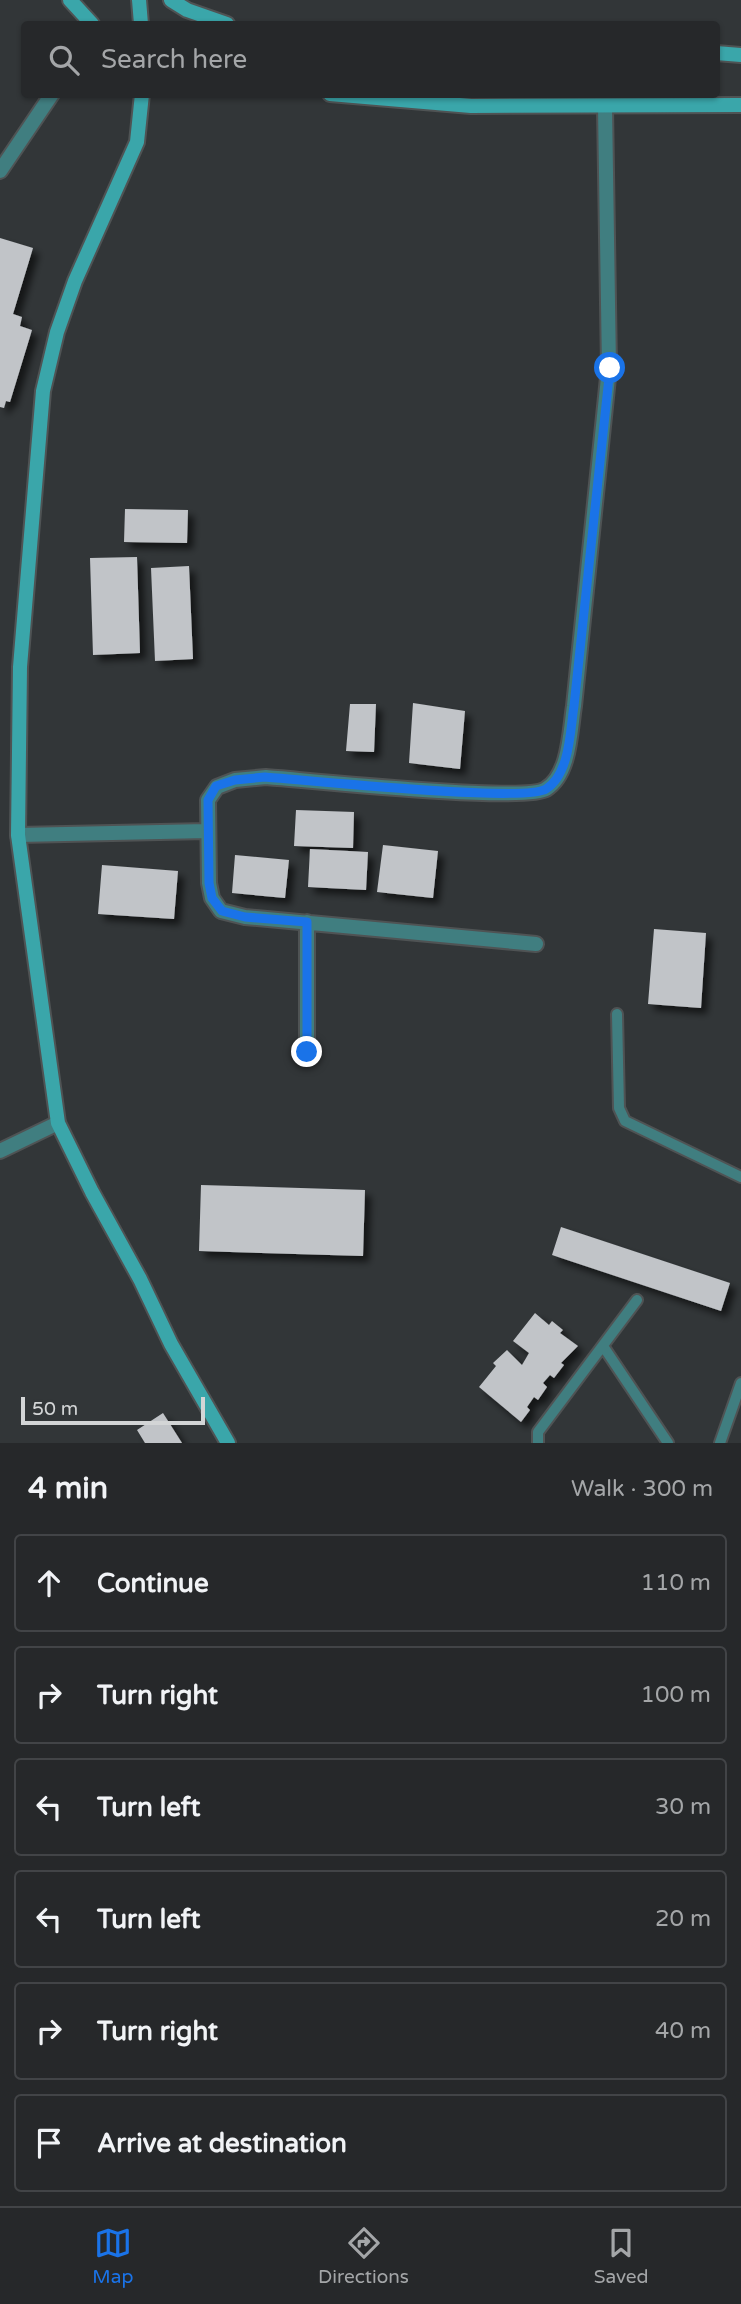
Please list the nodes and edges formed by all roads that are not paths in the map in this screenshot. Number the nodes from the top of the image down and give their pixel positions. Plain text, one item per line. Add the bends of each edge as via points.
1 (70, 0) edge
2 (139, 0) edge
3 (171, 0) edge
4 (89, 21) edge
5 (141, 21) edge
6 (218, 21) edge
7 (720, 53) edge
8 (741, 55) edge
9 (49, 98) edge
10 (142, 98) edge
11 (377, 98) edge
12 (741, 105) edge
13 (605, 107) junction
14 (0, 171) edge
15 (207, 831) junction
16 (18, 835) junction
17 (307, 922) junction
18 (536, 944) dead end
19 (617, 1014) dead end
20 (307, 1052) dead end
21 (58, 1123) junction
22 (0, 1152) edge
23 (741, 1177) edge
24 (637, 1300) dead end
25 (603, 1346) junction
26 (741, 1383) edge
27 (228, 1443) edge
28 (538, 1443) edge
29 (668, 1443) edge
30 (720, 1443) edge

1 - 4 street
2 - 5 street
3 - 6 street
7 - 8 street
9 - 14 street
10 - 16 street via 138,142 75,281 43,391 20,667
11 - 13 street via 471,106
12 - 13 street
13 - 15 street via 610,368 574,706 558,779 545,791 509,794 265,777 235,780 216,786 208,800
15 - 16 street
15 - 17 street via 209,883 212,898 222,911
16 - 21 street
17 - 18 street
17 - 20 street
19 - 23 lane via 619,1108 625,1121
21 - 22 street
21 - 27 street via 171,1344
24 - 25 lane
25 - 28 lane via 538,1432
25 - 29 lane
26 - 30 lane

